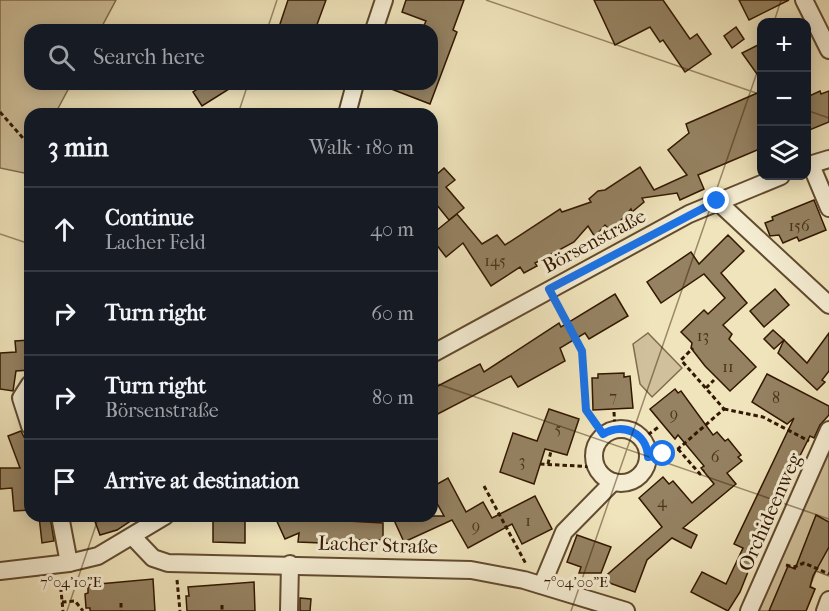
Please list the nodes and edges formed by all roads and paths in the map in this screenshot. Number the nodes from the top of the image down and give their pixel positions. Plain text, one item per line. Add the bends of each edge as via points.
1 (384, 0) edge
2 (804, 0) edge
3 (376, 24) edge
4 (829, 50) edge
5 (353, 90) edge
6 (349, 108) edge
7 (0, 112) edge
8 (24, 139) edge
9 (829, 159) edge
10 (811, 165) edge
11 (811, 170) edge
12 (771, 180) edge
13 (717, 201) junction
14 (829, 208) edge
15 (549, 289) junction
16 (829, 305) edge
17 (693, 348) dead end
18 (438, 351) edge
19 (714, 380) dead end
20 (706, 388) junction
21 (24, 393) edge
22 (24, 407) edge
23 (724, 409) junction
24 (611, 425) junction
25 (660, 426) dead end
26 (829, 430) edge
27 (642, 439) junction
28 (821, 447) junction
29 (678, 449) junction
30 (551, 451) dead end
31 (648, 457) junction
32 (540, 464) dead end
33 (548, 464) junction
34 (596, 467) junction
35 (704, 470) dead end
36 (614, 482) junction
37 (484, 486) dead end
38 (60, 522) edge
39 (156, 522) edge
40 (133, 537) junction
41 (176, 563) junction
42 (64, 564) junction
43 (290, 564) junction
44 (787, 564) dead end
45 (0, 571) edge
46 (829, 574) edge
47 (524, 580) junction
48 (542, 585) junction
49 (829, 600) edge
50 (62, 602) junction
51 (121, 603) dead end
52 (222, 606) dead end
53 (63, 611) edge
54 (83, 611) edge
55 (121, 611) edge
56 (180, 611) edge
57 (222, 611) edge
58 (289, 611) edge
59 (626, 611) edge
60 (749, 611) edge
61 (825, 611) edge

1 - 3 street
2 - 4 street
5 - 6 street
7 - 8 path
9 - 10 street
11 - 14 street
12 - 13 street, Börsenstraße
13 - 15 street, Börsenstraße
13 - 16 street
15 - 18 street, Börsenstraße
15 - 24 path via 582,351 586,410
17 - 20 path via 681,360
19 - 20 path
20 - 23 path
21 - 22 street
23 - 28 path via 763,417
23 - 29 path
24 - 27 street
24 - 34 street via 594,449
25 - 27 path
26 - 28 street, Orchideenweg
27 - 31 street
28 - 60 street, Orchideenweg
29 - 31 path
29 - 35 path via 700,474
30 - 33 path
31 - 36 street via 645,468 634,480
32 - 33 path
33 - 34 path
34 - 36 street
36 - 48 street via 564,532
37 - 47 path via 528,567
38 - 42 street
39 - 40 street
40 - 41 street, Lacher Straße via 158,561
40 - 42 street via 98,556
41 - 43 street, Lacher Straße
41 - 56 path
42 - 45 street
42 - 50 path
43 - 47 street, Lacher Straße via 442,568
43 - 58 street
44 - 46 path via 794,567 804,563
47 - 48 street, Lacher Straße
48 - 59 street, Lacher Straße
49 - 61 street
50 - 53 path
50 - 54 path via 75,601
51 - 55 path
52 - 57 path

